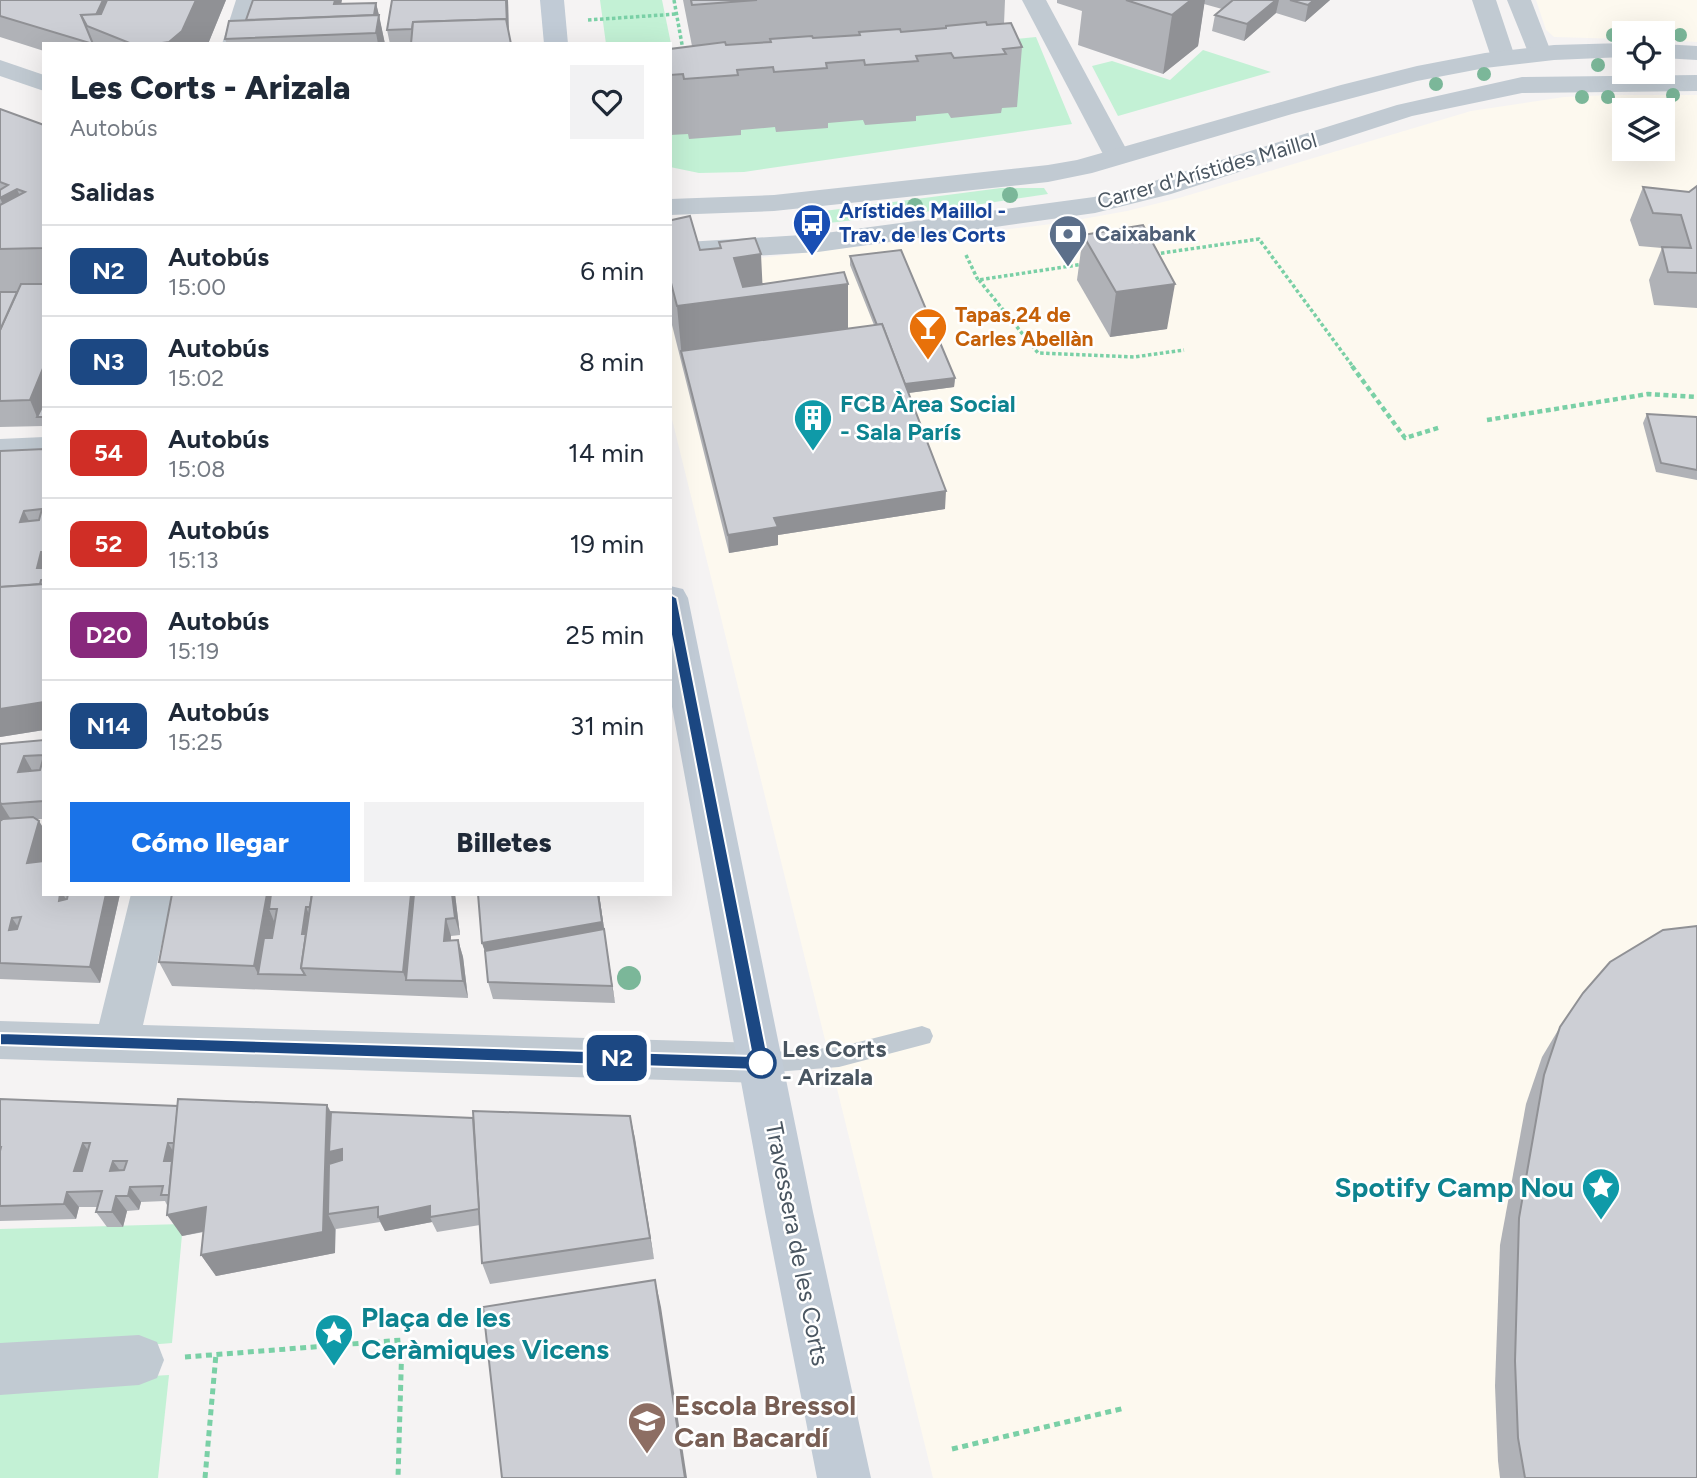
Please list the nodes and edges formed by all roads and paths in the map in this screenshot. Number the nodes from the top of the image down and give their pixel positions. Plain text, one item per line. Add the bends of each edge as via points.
1 (248, 0) edge
2 (552, 0) edge
3 (674, 0) edge
4 (1034, 0) edge
5 (1484, 0) edge
6 (1519, 0) edge
7 (677, 14) junction
8 (588, 20) dead end
9 (235, 42) edge
10 (556, 42) edge
11 (1612, 50) edge
12 (1539, 52) junction
13 (1675, 52) edge
14 (1697, 53) edge
15 (684, 55) edge
16 (1503, 57) junction
17 (0, 68) edge
18 (40, 82) edge
19 (1697, 83) edge
20 (1531, 84) junction
21 (0, 91) edge
22 (1117, 156) junction
23 (1160, 188) junction
24 (672, 207) edge
25 (672, 251) edge
26 (964, 251) dead end
27 (1155, 254) edge
28 (1088, 264) edge
29 (978, 280) junction
30 (1184, 350) dead end
31 (1697, 397) edge
32 (1487, 419) dead end
33 (1441, 427) dead end
34 (42, 447) edge
35 (0, 449) edge
36 (672, 608) edge
37 (152, 896) edge
38 (922, 1036) dead end
39 (0, 1040) edge
40 (117, 1045) junction
41 (761, 1063) junction
42 (216, 1354) junction
43 (155, 1359) joint
44 (0, 1369) edge
45 (1125, 1408) dead end
46 (952, 1449) dead end
47 (205, 1478) edge
48 (398, 1478) edge
49 (844, 1478) edge

1 - 9 street
2 - 10 main road
3 - 7 path
4 - 22 street
5 - 16 street
6 - 12 street
7 - 8 path
7 - 15 path
11 - 12 street, Carrer d'Arístides Maillol
12 - 16 street, Carrer d'Arístides Maillol
12 - 20 street via 1542,67
13 - 14 street
16 - 20 street
16 - 22 street, Carrer d'Arístides Maillol via 1352,88
17 - 18 street
18 - 21 street
19 - 20 street, Carrer d'Arístides Maillol
20 - 23 street, Carrer d'Arístides Maillol via 1406,110
22 - 23 street
22 - 24 street, Carrer d'Arístides Maillol via 1067,170 787,203
23 - 25 street, Carrer d'Arístides Maillol via 1082,207 818,243
26 - 29 path
27 - 33 path via 1259,239 1405,438
28 - 29 path
29 - 30 path via 1038,352 1134,357
31 - 32 path via 1648,394
34 - 35 street
36 - 41 main road, Travessera de les Corts
37 - 40 street
38 - 41 lane via 839,1057
39 - 40 street
40 - 41 street
41 - 49 main road, Travessera de les Corts
42 - 43 path
42 - 47 path
42 - 48 path via 402,1340
43 - 44 street
45 - 46 path

